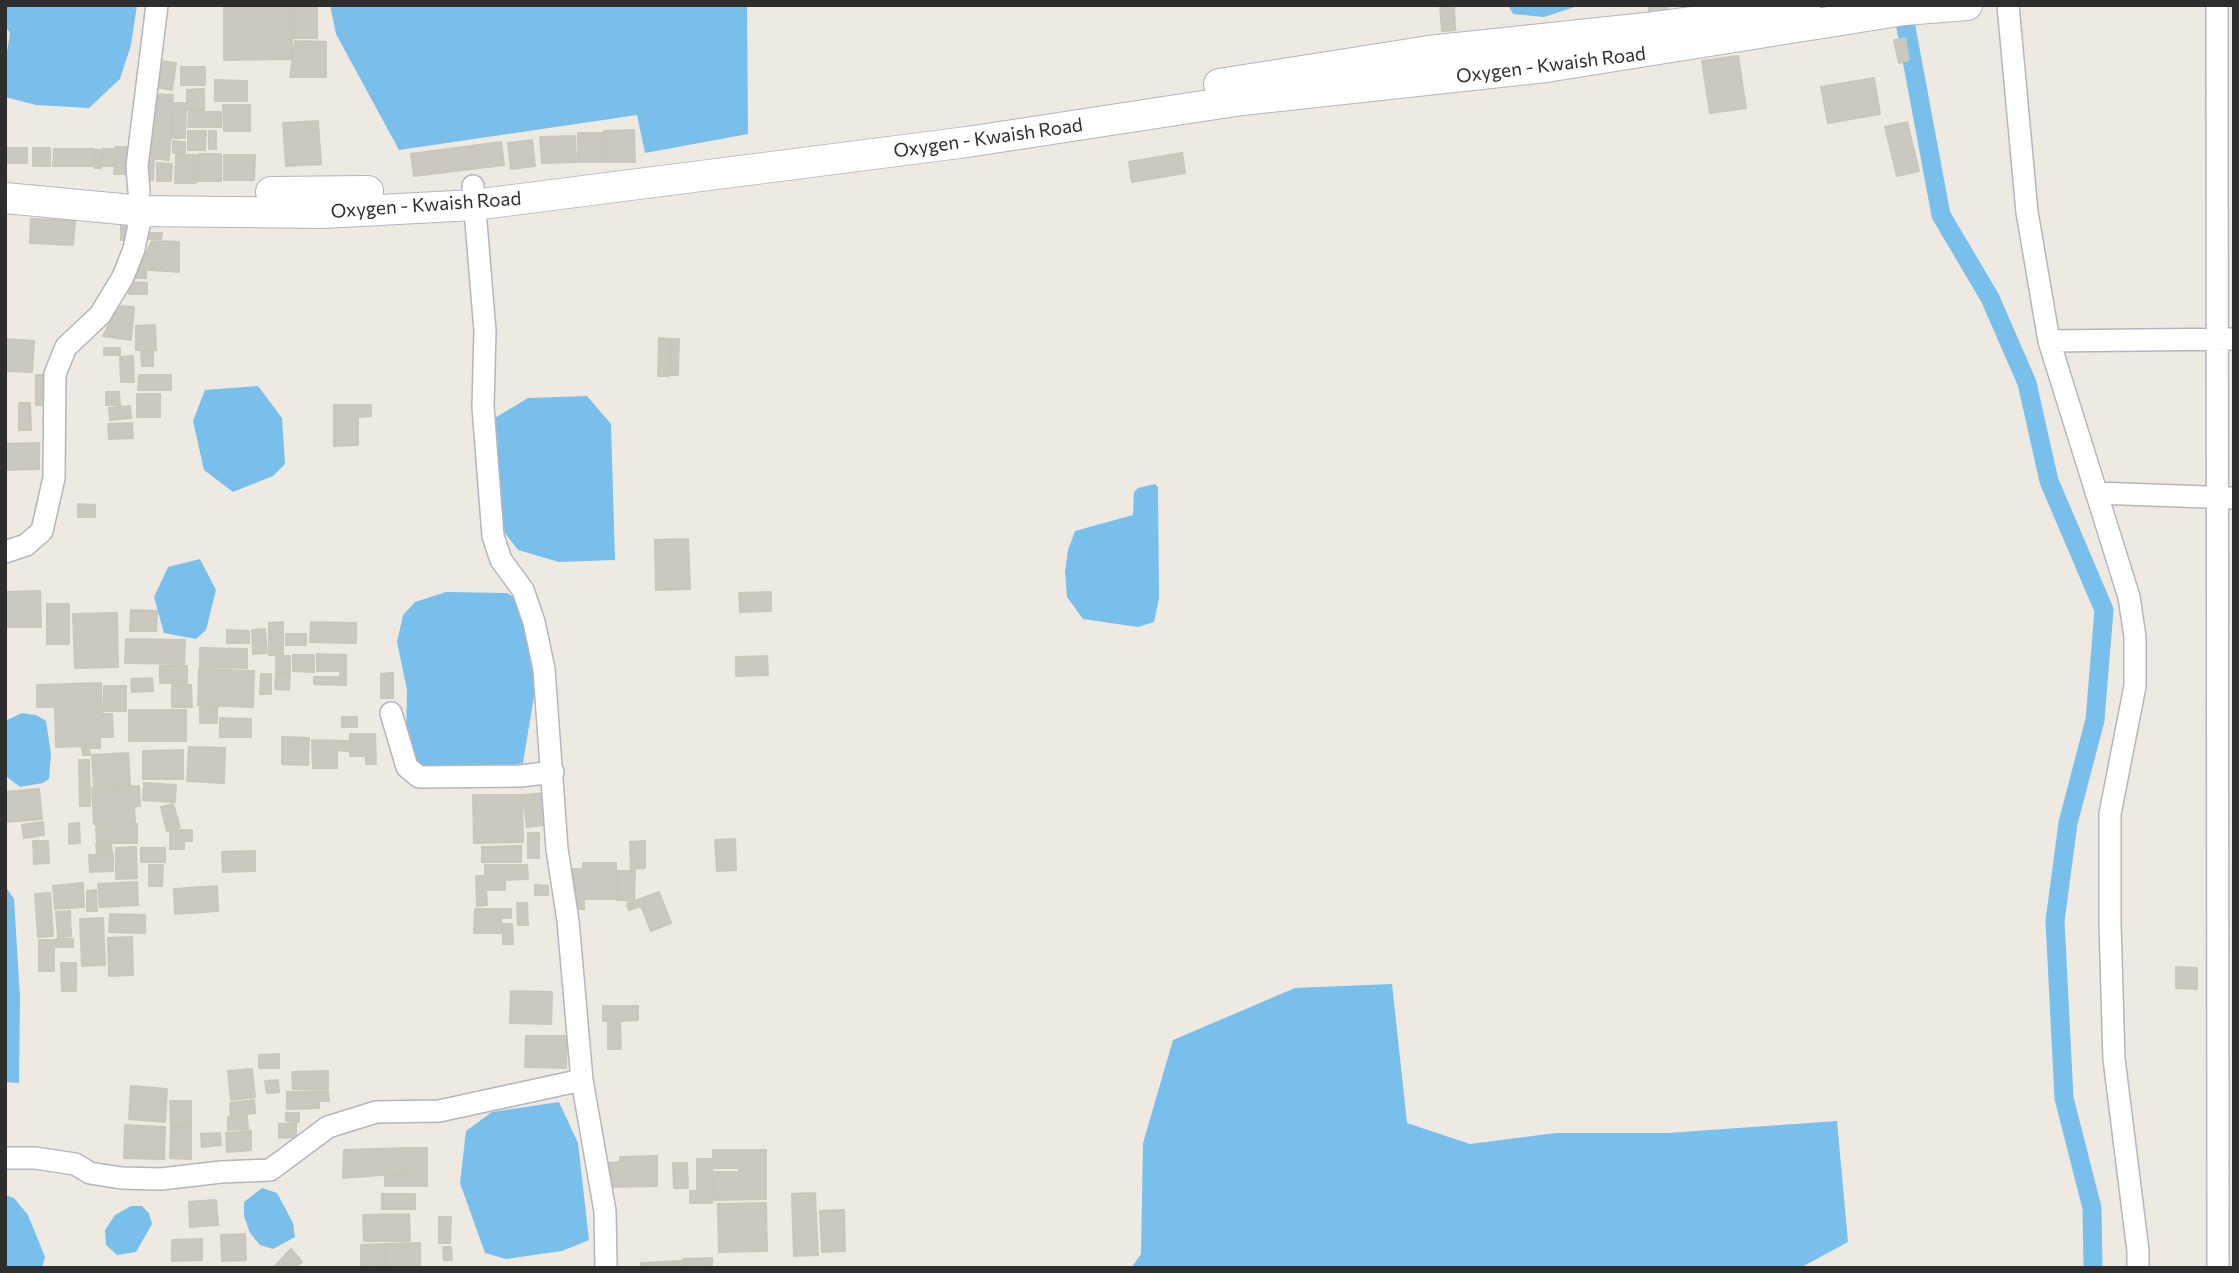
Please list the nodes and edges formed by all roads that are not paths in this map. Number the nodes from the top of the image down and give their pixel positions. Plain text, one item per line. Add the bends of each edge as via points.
1 (157, 5) edge
2 (1815, 5) edge
3 (1967, 5) edge
4 (2008, 5) edge
5 (2217, 5) edge
6 (2225, 38) edge
7 (5, 178) edge
8 (473, 195) junction
9 (5, 198) edge
10 (141, 202) junction
11 (2226, 339) edge
12 (2049, 341) junction
13 (2096, 493) junction
14 (2226, 498) edge
15 (5, 552) edge
16 (2226, 619) edge
17 (391, 713) dead end
18 (2226, 741) edge
19 (553, 772) junction
20 (2226, 863) edge
21 (2226, 988) edge
22 (582, 1080) junction
23 (5, 1158) edge
24 (606, 1268) edge
25 (2138, 1268) edge
26 (2218, 1268) edge

1 - 10 street via 137,166
2 - 8 main road, Oxygen - Kwaish Road via 1429,51
3 - 8 main road, Oxygen - Kwaish Road via 1904,10 1546,67 1242,100 954,144
4 - 12 street via 2027,212
5 - 6 street
6 - 11 street
7 - 10 main road, Oxygen - Kwaish Road
8 - 10 main road, Oxygen - Kwaish Road via 382,191
8 - 19 street via 485,331 483,407 492,536 500,560 523,590 534,622 544,669
9 - 10 main road, Oxygen - Kwaish Road
10 - 15 street via 134,250 123,277 100,315 66,347 55,374 54,478 42,531 26,545
11 - 12 street
11 - 14 street
12 - 13 street
13 - 14 street
13 - 25 street via 2129,597 2135,637 2135,686 2110,814 2110,924 2114,1059
14 - 16 street
16 - 18 street
17 - 19 street via 407,767 419,777
18 - 20 street
19 - 22 street
20 - 21 street
21 - 26 street
22 - 23 street via 439,1111 376,1112 328,1127 270,1170 121,1178 90,1173 75,1164
22 - 24 street via 605,1211

